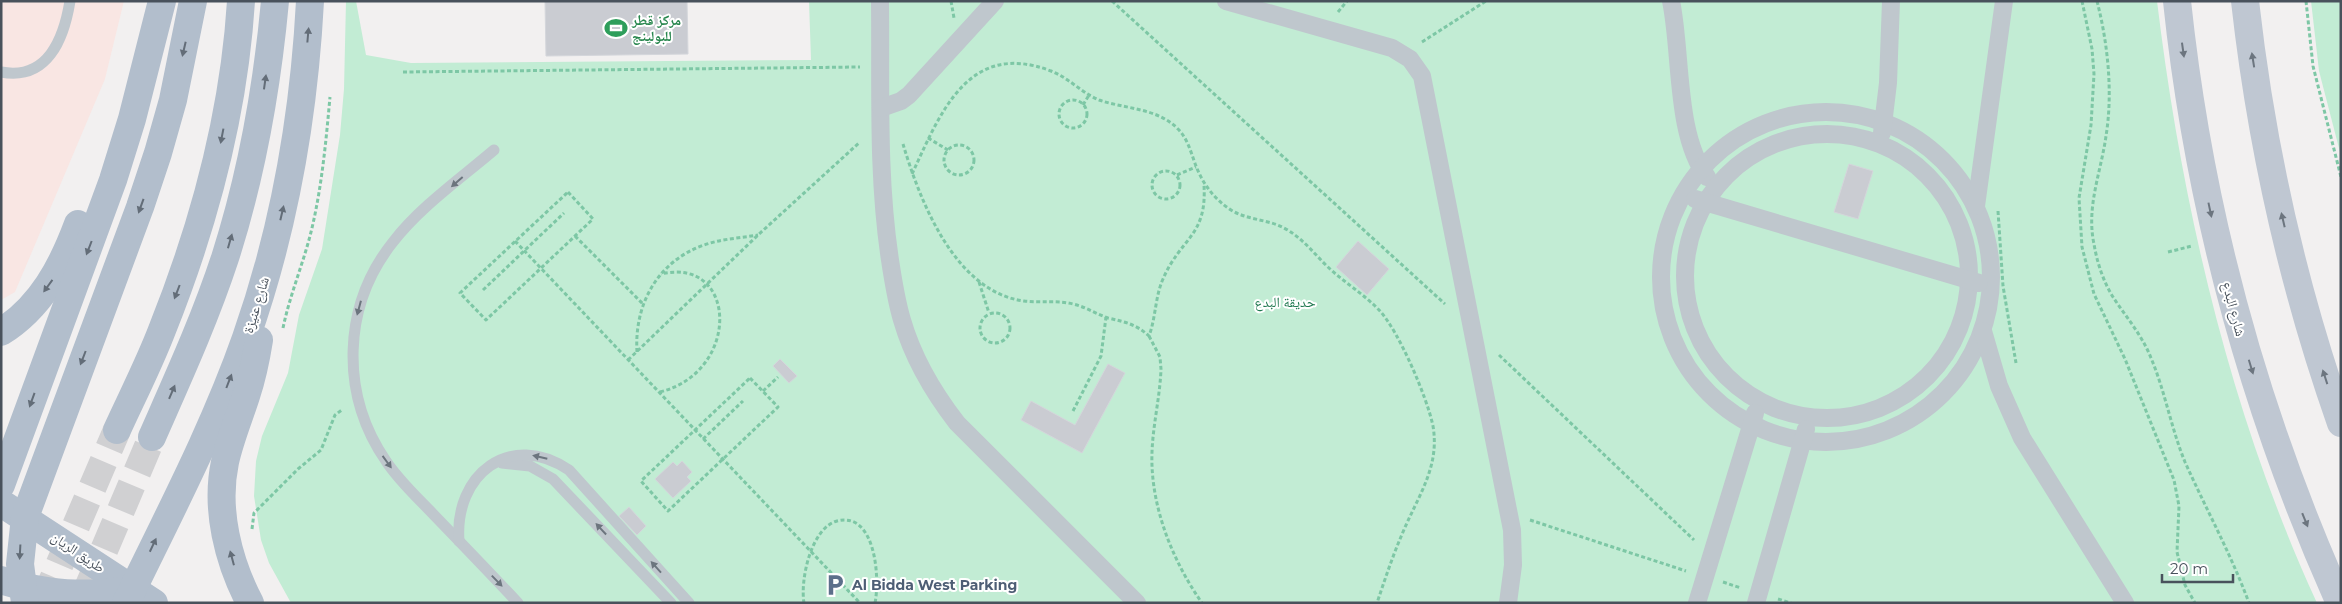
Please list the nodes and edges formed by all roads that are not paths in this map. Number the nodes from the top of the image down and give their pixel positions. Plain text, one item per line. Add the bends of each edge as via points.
1 (70, 1) edge
2 (162, 1) edge
3 (193, 1) edge
4 (240, 1) edge
5 (275, 1) edge
6 (310, 1) edge
7 (880, 1) edge
8 (995, 1) edge
9 (1226, 1) edge
10 (1671, 1) edge
11 (1891, 1) edge
12 (2004, 1) edge
13 (2177, 1) edge
14 (2245, 1) edge
15 (1, 72) edge
16 (885, 112) junction
17 (132, 119) junction
18 (1884, 122) junction
19 (1879, 144) junction
20 (494, 150) dead end
21 (1701, 169) junction
22 (1716, 187) junction
23 (1682, 195) junction
24 (1705, 202) junction
25 (1976, 206) junction
26 (265, 277) junction
27 (1969, 280) junction
28 (1992, 286) junction
29 (1983, 331) junction
30 (1, 332) edge
31 (1758, 400) junction
32 (1810, 417) junction
33 (1751, 423) junction
34 (2341, 423) edge
35 (117, 430) tunnel mouth
36 (152, 437) tunnel mouth
37 (1803, 440) junction
38 (490, 465) junction
39 (1, 484) edge
40 (1, 503) edge
41 (25, 517) junction
42 (459, 541) junction
43 (16, 590) edge
44 (138, 598) edge
45 (1757, 598) edge
46 (250, 603) edge
47 (518, 603) edge
48 (671, 603) edge
49 (689, 603) edge
50 (1137, 603) edge
51 (1508, 603) edge
52 (1697, 603) edge
53 (2125, 603) edge
54 (2340, 603) edge

1 - 15 lane via 61,36 49,58 28,71 16,74
2 - 17 main road
3 -> 41 main road via 173,100 155,162
4 -> 35 main road via 228,106 203,215 162,331
36 -> 5 main road via 209,302 240,206 262,103
26 -> 6 main road, شارع عنيزة via 282,215 294,152
7 - 16 street via 880,67
8 - 16 street via 917,88
9 - 51 street via 1392,48 1410,59 1422,76 1514,547
10 - 21 street via 1687,135
11 - 18 street
12 - 25 street
13 -> 54 main road, شارع البدع via 2202,171 2237,322 2290,484
34 -> 14 main road via 2319,356 2283,220 2258,97
16 - 50 street via 884,208 895,290 901,319 924,374 946,408 977,445
17 -> 30 main road via 100,169 56,274 34,304
17 -> 39 main road via 92,240
18 - 19 street
18 - 21 street via 1840,112 1796,114 1747,132 1716,153
18 - 25 street via 1938,155 1953,170
19 - 22 street via 1835,135 1790,139 1756,152
19 - 27 street via 1912,163 1940,190 1964,242
20 -> 42 lane via 410,224 380,260 368,281 355,326 353,374 364,420 386,462
21 - 22 street
21 - 23 street
22 - 24 street
23 - 24 street
23 - 33 street via 1672,215 1662,258 1663,302 1668,324 1686,364 1699,382 1732,412
24 - 27 street
24 - 31 street via 1689,240 1685,281 1687,302 1693,322 1712,359 1725,375
25 - 28 street via 1989,246
44 -> 26 main road, شارع عنيزة via 227,387
46 -> 26 main road via 235,569 224,528 222,487 230,441 254,368 264,307
27 - 28 street
27 - 32 street via 1963,318 1956,337 1920,384 1869,412 1830,418
28 - 29 street
29 - 37 street via 1962,371 1948,389 1913,418 1871,436 1841,441
29 - 53 street via 1999,386 2022,438
31 - 32 street
31 - 33 street
32 - 37 street
33 - 37 street
33 - 52 street
37 - 45 street
38 - 42 lane via 473,482 462,504
48 -> 38 lane via 553,478 530,466
49 -> 38 lane via 569,470 536,455 512,456
40 - 41 main road, طريق الريان
41 -> 43 main road
41 - 44 main road, طريق الريان
42 -> 47 lane
43 - 44 main road

